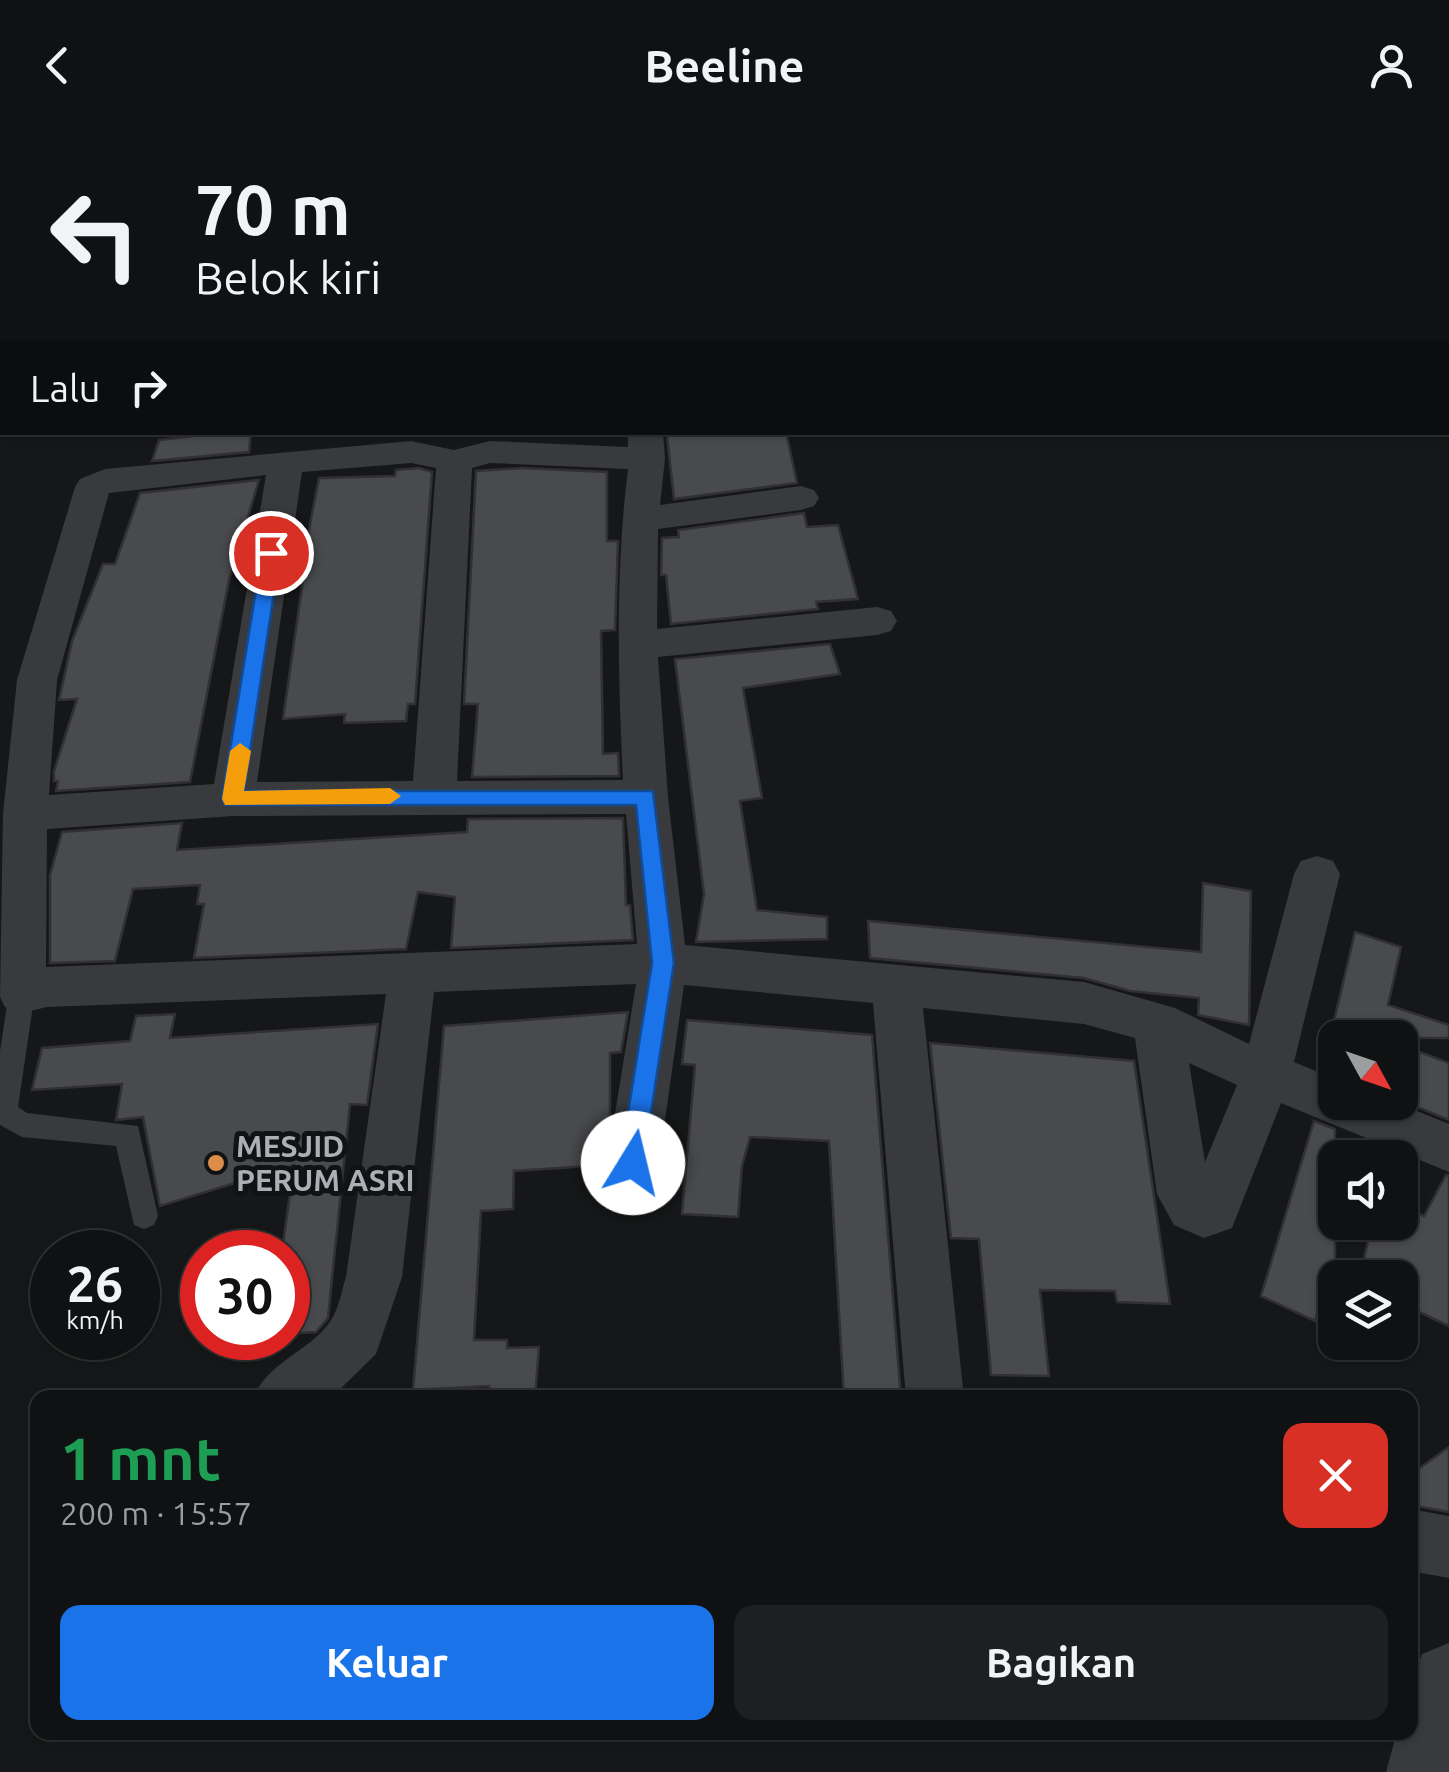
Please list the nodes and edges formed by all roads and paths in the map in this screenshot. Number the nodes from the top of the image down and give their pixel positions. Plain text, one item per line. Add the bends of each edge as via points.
1 (646, 446) edge
2 (286, 462) junction
3 (454, 462) junction
4 (801, 498) dead end
5 (640, 520) junction
6 (876, 621) dead end
7 (637, 645) junction
8 (434, 795) junction
9 (646, 797) junction
10 (233, 799) junction
11 (26, 814) junction
12 (1316, 874) dead end
13 (663, 963) junction
14 (413, 970) junction
15 (896, 985) junction
16 (22, 992) junction
17 (1158, 1023) junction
18 (1266, 1075) junction
19 (1318, 1095) edge
20 (1380, 1120) edge
21 (1449, 1148) edge
22 (633, 1163) dead end
23 (144, 1216) dead end
24 (293, 1390) edge
25 (934, 1390) edge
26 (1418, 1541) edge
27 (1449, 1547) edge
28 (1449, 1680) edge
29 (1425, 1772) edge

1 - 3 street via 506,452
1 - 5 street
2 - 3 street via 411,452
2 - 10 street
2 - 11 street via 122,476 93,487 38,680
3 - 8 street
4 - 5 street
5 - 7 street
6 - 7 street
7 - 9 street
8 - 9 street
8 - 10 street
9 - 13 street
10 - 11 street
11 - 16 street
12 - 18 street
13 - 14 street
13 - 15 street
13 - 22 street
14 - 16 street
14 - 24 street via 374,1277 356,1334
15 - 17 street via 1084,1004
15 - 25 street
16 - 23 lane via 4,1112 22,1125 128,1135
17 - 18 street
17 - 18 street via 1184,1194 1204,1213 1213,1210
18 - 19 street
20 - 21 street
26 - 27 street
28 - 29 street

